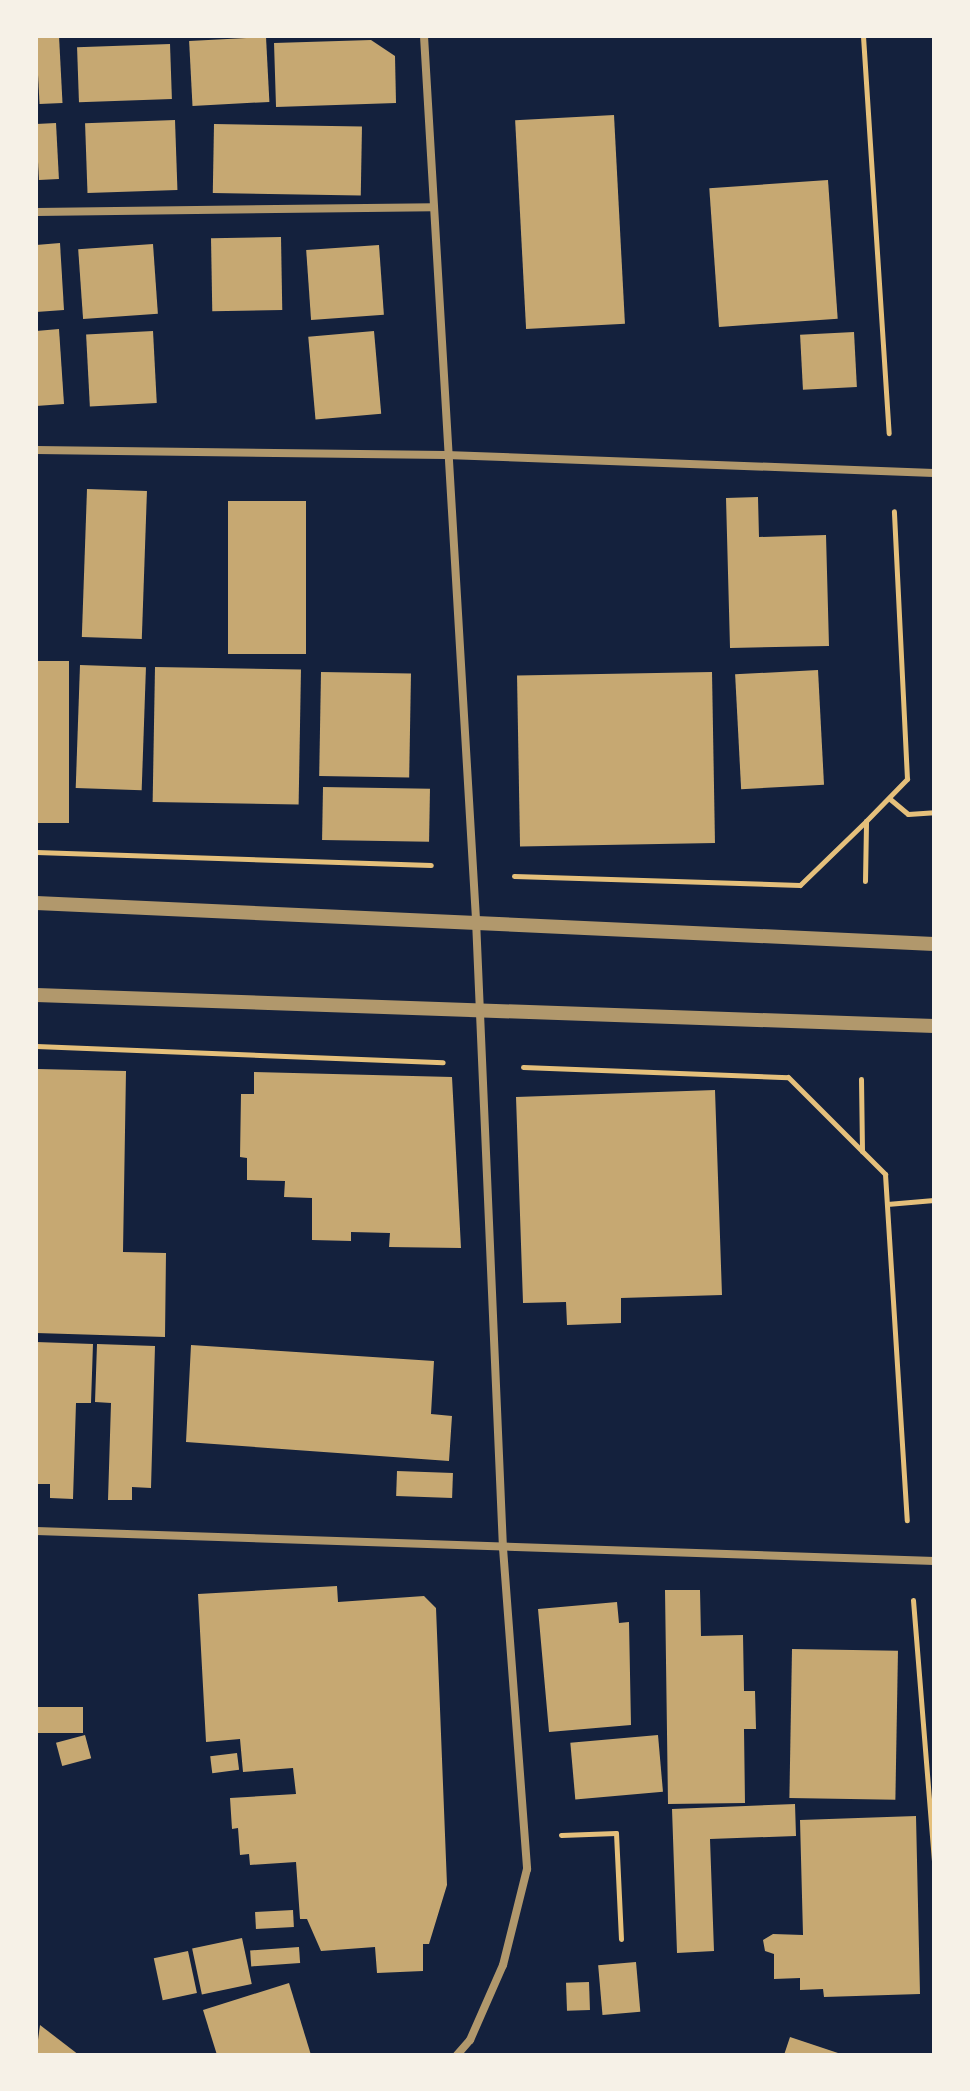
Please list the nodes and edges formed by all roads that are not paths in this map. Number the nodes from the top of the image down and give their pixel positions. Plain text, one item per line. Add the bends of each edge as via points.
1 (424, 36) edge
2 (433, 207) junction
3 (36, 212) edge
4 (36, 450) edge
5 (446, 455) junction
6 (934, 473) edge
7 (36, 903) edge
8 (476, 920) junction
9 (934, 944) edge
10 (36, 995) edge
11 (476, 1011) junction
12 (934, 1026) edge
13 (36, 1531) edge
14 (503, 1548) junction
15 (934, 1561) edge
16 (457, 2055) edge

1 - 2 street
2 - 3 street
2 - 5 street
4 - 5 street
5 - 6 street
5 - 8 street
7 - 8 street
8 - 9 street
8 - 11 street
10 - 11 street
11 - 12 street
11 - 14 street
13 - 14 street
14 - 15 street
14 - 16 street via 527,1869 503,1965 470,2040

